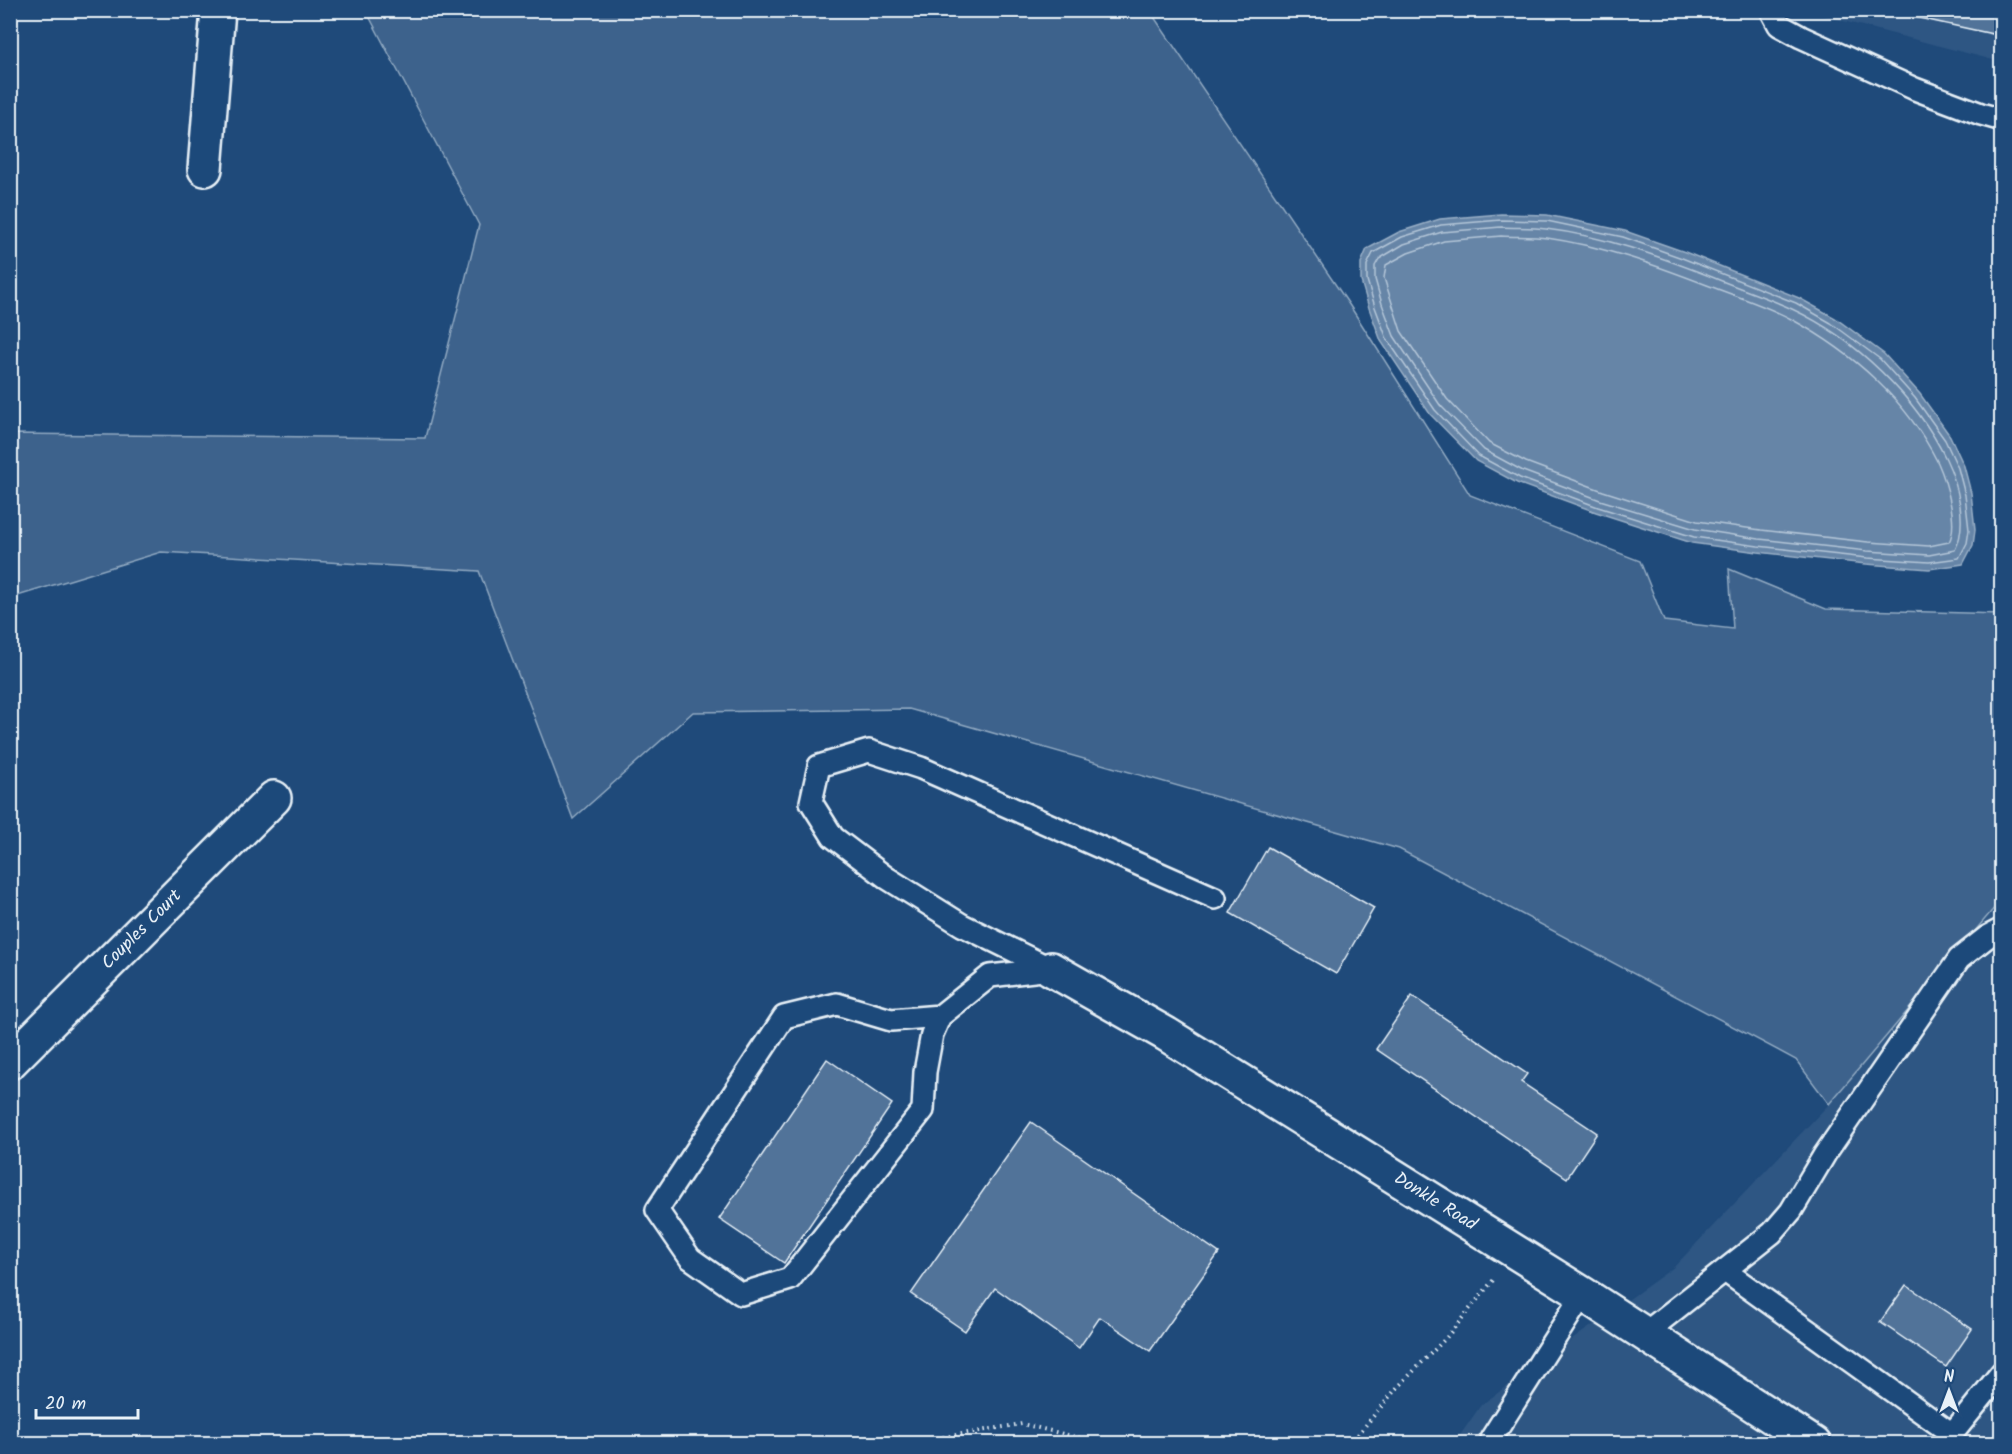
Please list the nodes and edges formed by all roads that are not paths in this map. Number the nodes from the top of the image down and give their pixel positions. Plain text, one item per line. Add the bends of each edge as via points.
1 (218, 10) edge
2 (1771, 10) edge
3 (2001, 120) edge
4 (205, 169) dead end
5 (274, 798) dead end
6 (1215, 898) dead end
7 (2001, 929) edge
8 (1051, 969) junction
9 (940, 1016) junction
10 (10, 1062) edge
11 (1725, 1271) junction
12 (1583, 1294) junction
13 (1644, 1334) junction
14 (2001, 1372) edge
15 (1948, 1439) edge
16 (1492, 1442) edge
17 (1814, 1443) edge

1 - 4 street
2 - 3 lane via 1779,25 1801,37 1915,88
5 - 10 street, Couples Court
6 - 8 lane via 921,768 869,751 819,766 811,802 833,837 887,878 962,925
7 - 11 lane via 1959,959 1825,1154 1791,1212 1773,1233
8 - 9 lane via 990,976
8 - 12 street, Donkle Road via 1166,1034
9 - 9 lane via 932,1034 925,1072 923,1110 790,1280 741,1294 690,1258 657,1210 784,1017 837,1004 891,1020
11 - 13 lane
11 - 15 lane
12 - 13 street, Donkle Road
12 - 16 lane
13 - 17 street, Donkle Road
14 - 15 lane

